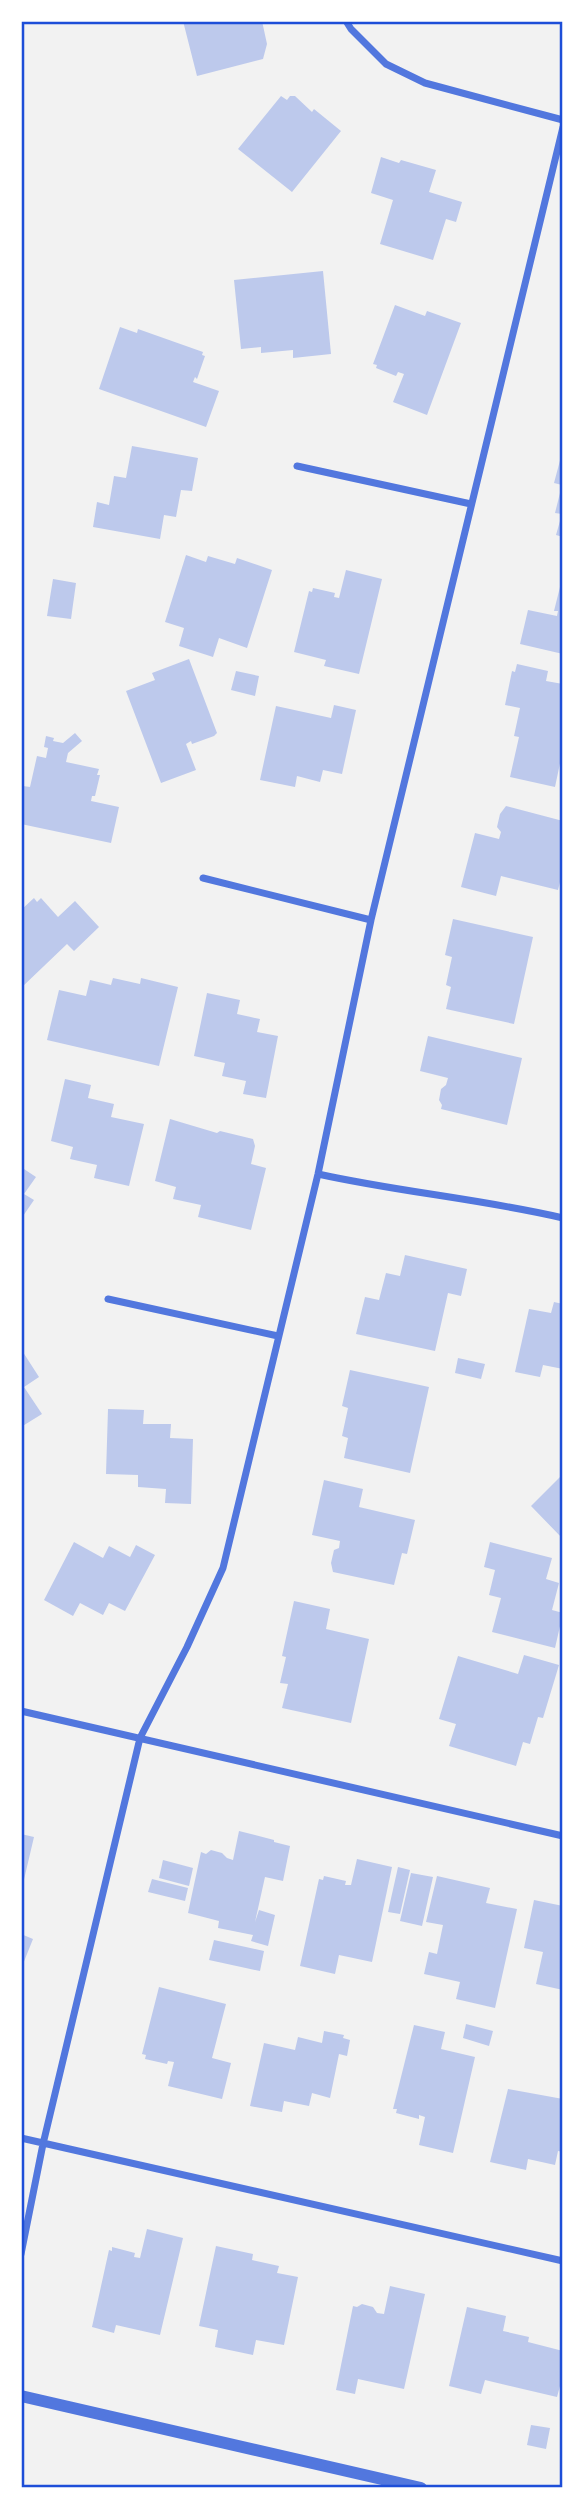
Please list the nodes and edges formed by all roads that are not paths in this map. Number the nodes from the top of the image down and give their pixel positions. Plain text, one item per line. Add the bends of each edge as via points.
1 (346, 21) edge
2 (563, 120) edge
3 (563, 127) edge
4 (298, 466) dead end
5 (471, 504) junction
6 (203, 878) dead end
7 (371, 920) junction
8 (318, 1174) junction
9 (563, 1218) edge
10 (108, 1299) dead end
11 (278, 1336) junction
12 (21, 1711) edge
13 (140, 1738) junction
14 (563, 1836) edge
15 (21, 2138) edge
16 (43, 2144) junction
17 (21, 2255) edge
18 (563, 2261) edge
19 (21, 2396) edge
20 (421, 2488) edge

1 - 2 street via 386,64 425,83
3 - 5 street
4 - 5 street
5 - 7 street
6 - 7 street
7 - 8 street
8 - 9 street
8 - 11 street
10 - 11 street
11 - 13 street via 223,1567
12 - 13 street
13 - 14 street
13 - 16 street
15 - 16 street
16 - 17 street
16 - 18 street
19 - 20 street

